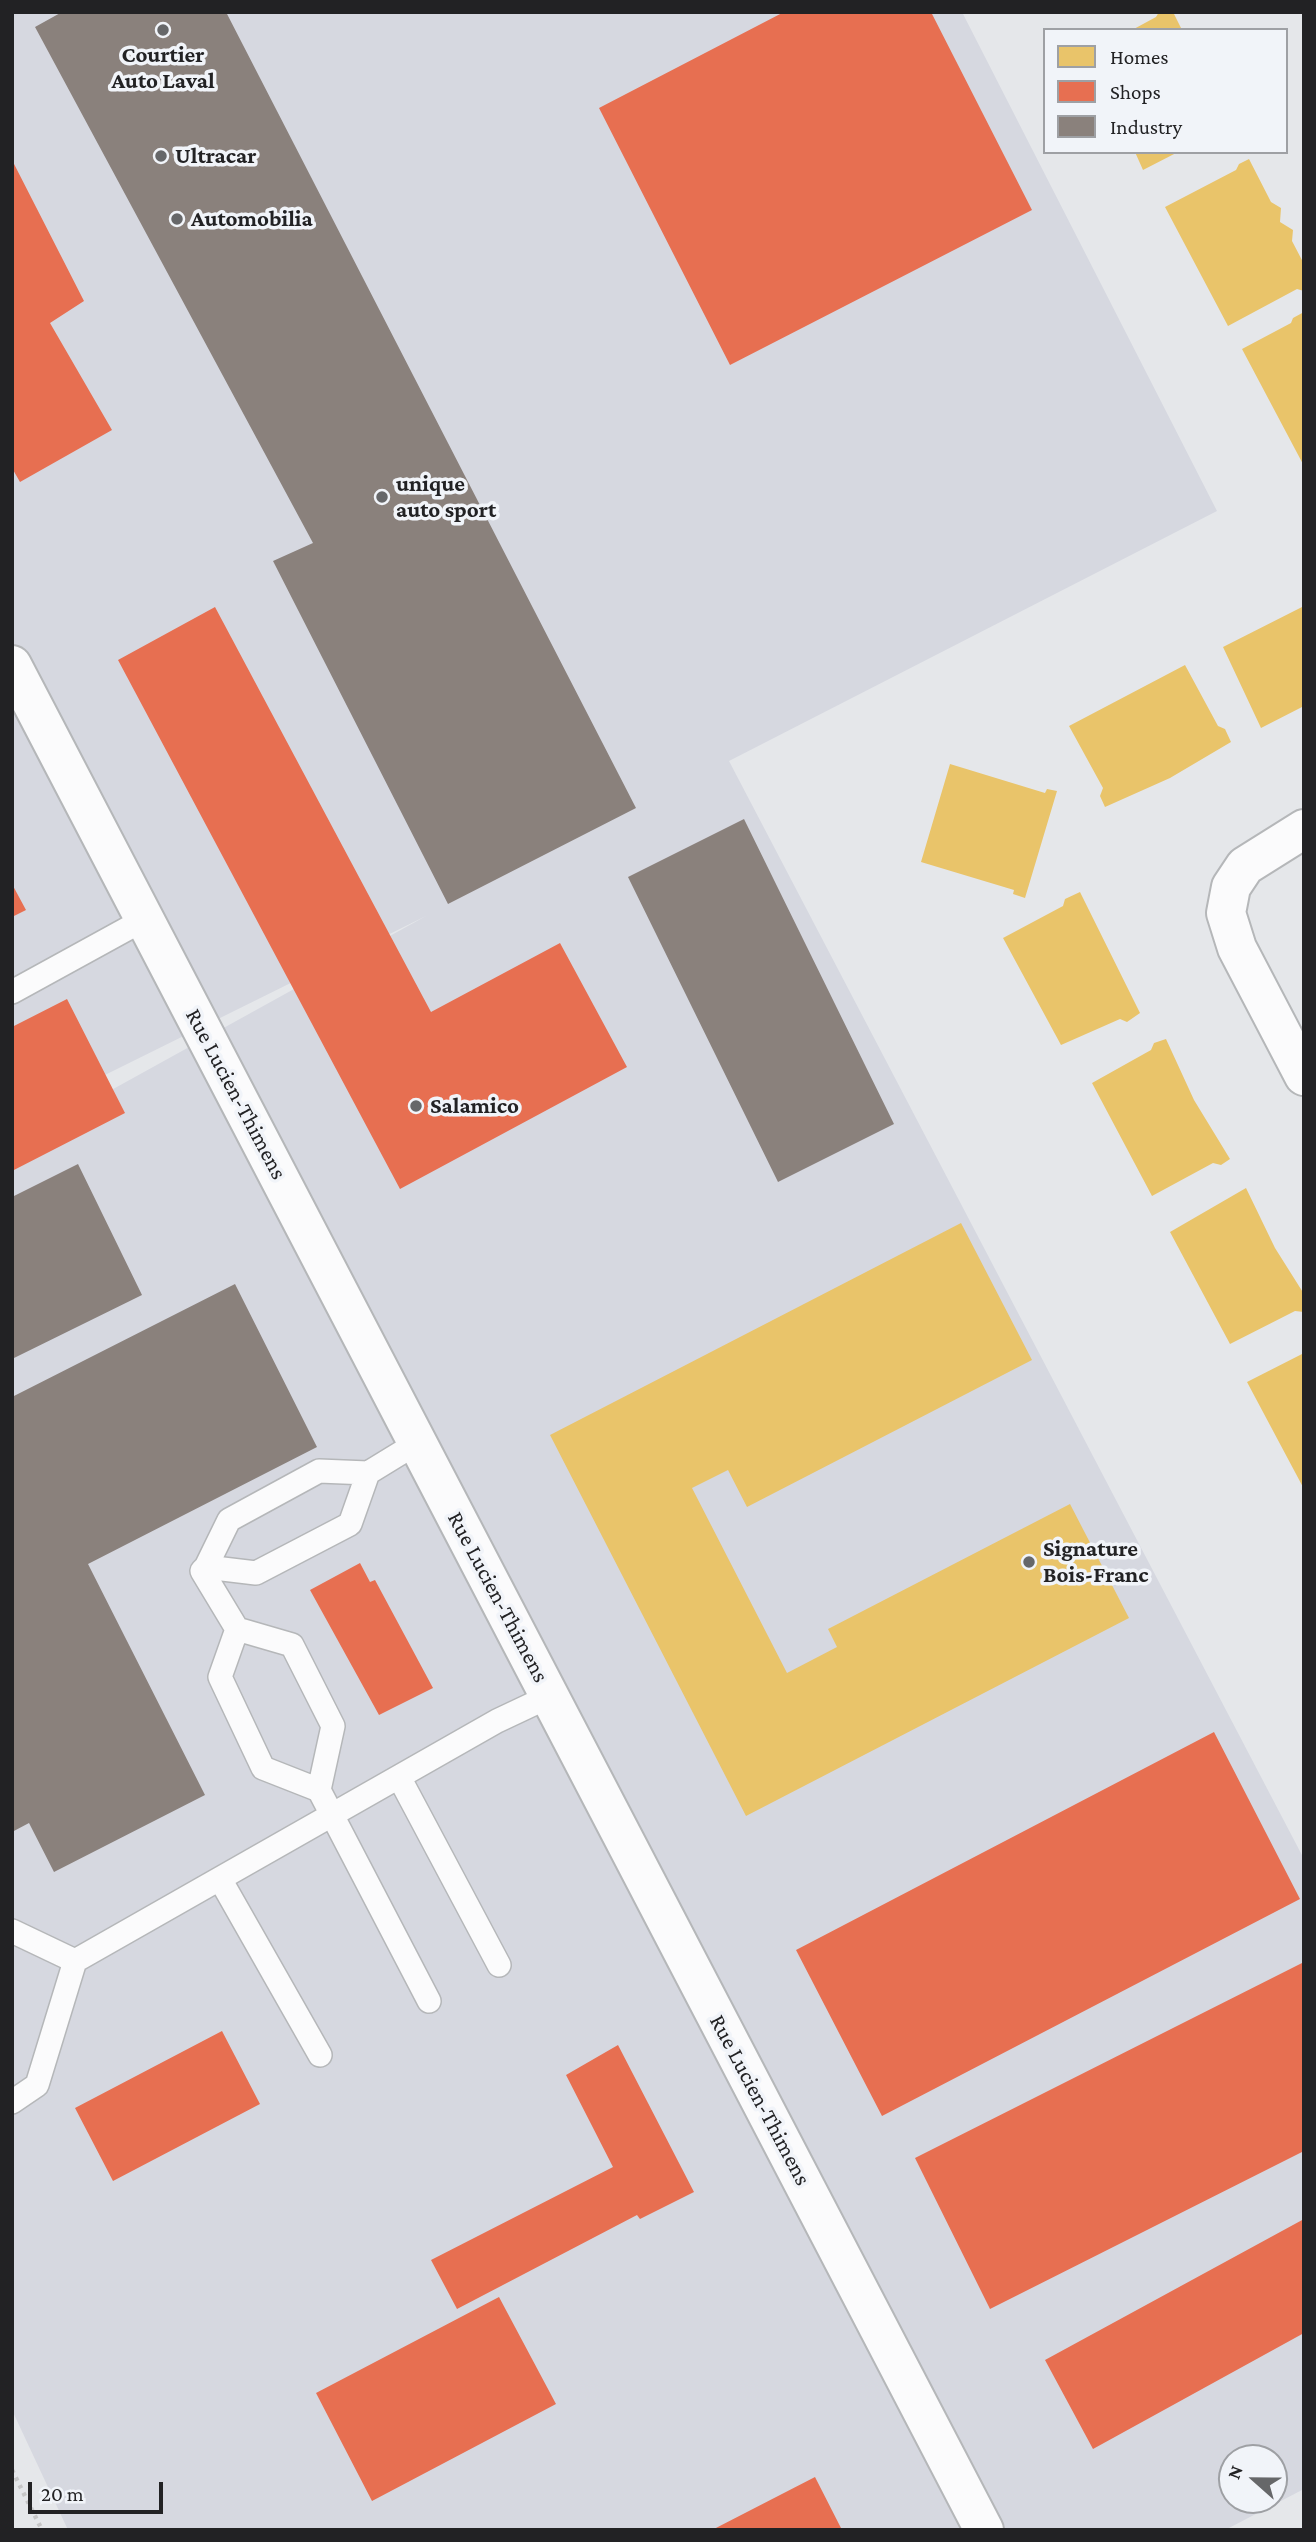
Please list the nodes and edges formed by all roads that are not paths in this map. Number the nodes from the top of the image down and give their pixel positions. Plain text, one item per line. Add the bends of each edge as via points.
1 (12, 665) edge
2 (1304, 828) edge
3 (145, 919) junction
4 (12, 992) edge
5 (1304, 1076) edge
6 (417, 1443) junction
7 (368, 1473) junction
8 (206, 1567) junction
9 (237, 1629) junction
10 (550, 1696) junction
11 (399, 1777) junction
12 (319, 1790) junction
13 (330, 1815) junction
14 (220, 1879) junction
15 (12, 1931) edge
16 (75, 1961) junction
17 (499, 1965) dead end
18 (429, 2001) dead end
19 (320, 2055) dead end
20 (12, 2102) edge
21 (984, 2530) edge

1 - 3 street, Rue Lucien-Thimens
2 - 5 street via 1245,866 1231,887 1226,913 1229,929
3 - 4 lane
3 - 6 street, Rue Lucien-Thimens
6 - 7 lane
6 - 10 street, Rue Lucien-Thimens
7 - 8 lane via 319,1471 229,1520
7 - 8 lane via 350,1524 256,1573
8 - 9 lane via 202,1571
9 - 12 lane via 220,1677 263,1768
9 - 12 lane via 292,1646 327,1714 333,1726
10 - 11 lane
10 - 21 street, Rue Lucien-Thimens
11 - 13 lane
11 - 17 lane
12 - 13 lane
13 - 14 lane
13 - 18 lane
14 - 16 lane
14 - 19 lane
15 - 16 lane
16 - 20 lane via 37,2085

